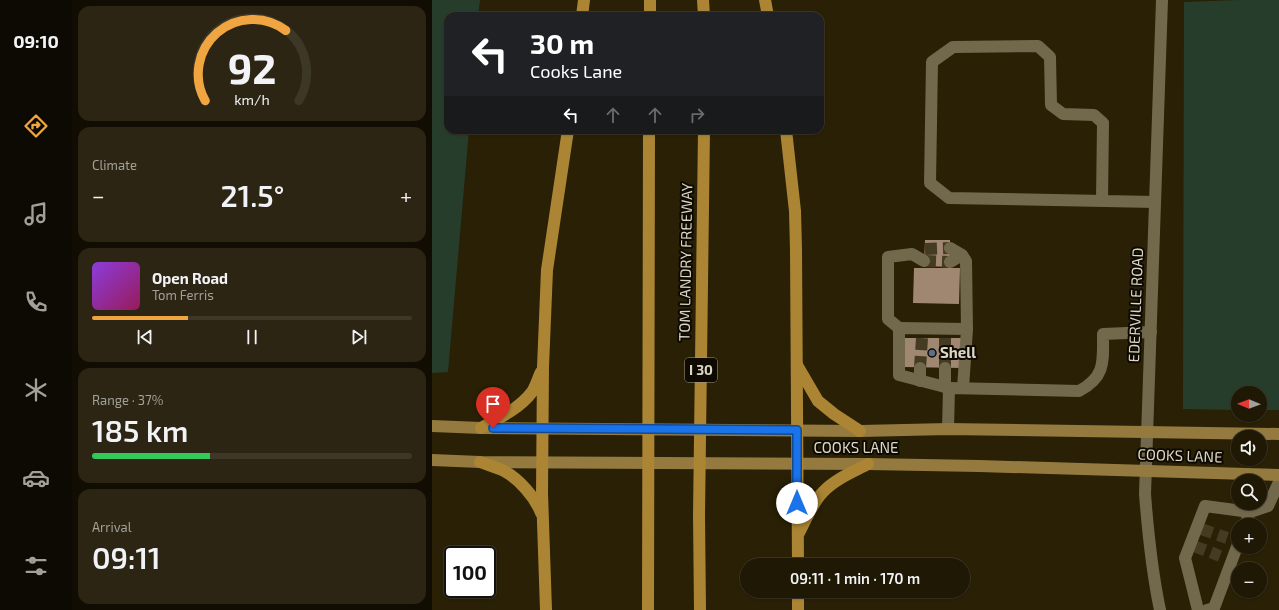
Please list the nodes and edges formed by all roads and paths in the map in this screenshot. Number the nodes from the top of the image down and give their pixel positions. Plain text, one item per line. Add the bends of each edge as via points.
1 (584, 0) edge
2 (650, 0) edge
3 (704, 0) edge
4 (765, 0) edge
5 (1162, 0) edge
6 (582, 12) edge
7 (650, 12) edge
8 (704, 12) edge
9 (767, 12) edge
10 (567, 134) edge
11 (649, 134) edge
12 (704, 134) edge
13 (786, 134) edge
14 (1102, 201) junction
15 (1155, 202) junction
16 (950, 248) tunnel mouth
17 (925, 249) tunnel mouth
18 (912, 254) junction
19 (962, 255) junction
20 (924, 261) tunnel mouth
21 (950, 262) tunnel mouth
22 (899, 328) junction
23 (967, 329) junction
24 (1150, 332) junction
25 (796, 364) junction
26 (543, 367) junction
27 (920, 368) tunnel mouth
28 (945, 368) tunnel mouth
29 (920, 381) junction
30 (947, 387) junction
31 (963, 388) junction
32 (432, 426) edge
33 (481, 428) junction
34 (542, 428) junction
35 (948, 429) junction
36 (797, 430) junction
37 (860, 431) junction
38 (1147, 432) junction
39 (1279, 434) edge
40 (432, 460) edge
41 (480, 462) junction
42 (542, 462) junction
43 (797, 464) junction
44 (868, 464) junction
45 (1146, 471) junction
46 (1279, 475) edge
47 (1279, 482) edge
48 (1250, 512) junction
49 (1248, 518) edge
50 (542, 519) junction
51 (798, 536) junction
52 (1231, 548) edge
53 (798, 558) edge
54 (798, 598) edge
55 (546, 610) edge
56 (648, 610) edge
57 (700, 610) edge
58 (798, 610) edge
59 (1160, 610) edge
60 (1198, 610) edge
61 (1207, 610) edge

1 - 6 highway
2 - 7 highway
3 - 8 highway
4 - 9 highway
5 - 15 street, EDERVILLE ROAD
10 - 26 highway via 547,270
11 - 56 highway
12 - 57 highway, TOM LANDRY FREEWAY / I 30
13 - 25 highway via 795,211
14 - 14 street via 948,198 930,183 932,62 953,46 1038,46 1050,57 1051,105 1063,114 1094,115 1103,123
14 - 15 street
15 - 24 street, EDERVILLE ROAD
16 - 19 street
17 - 18 street
18 - 20 street
18 - 22 street via 888,257 888,319
19 - 21 street
19 - 23 street via 966,261
22 - 23 street via 921,333 945,333
22 - 29 street via 899,375
23 - 31 street
24 - 31 street via 1103,334 1103,359 1099,374 1079,391
24 - 38 street, EDERVILLE ROAD
25 - 36 highway
25 - 37 highway via 818,401
26 - 33 highway via 532,392 520,404
26 - 34 highway
27 - 29 street
28 - 30 street
29 - 30 street
30 - 31 street
30 - 35 street
32 - 33 main road, COOKS LANE
33 - 34 main road, COOKS LANE
34 - 36 main road, COOKS LANE
34 - 42 highway
35 - 37 main road, COOKS LANE
35 - 38 main road, COOKS LANE
36 - 37 main road, COOKS LANE
36 - 43 highway
38 - 39 main road, COOKS LANE
38 - 45 street, EDERVILLE ROAD
40 - 41 main road, COOKS LANE
41 - 42 main road, COOKS LANE
41 - 50 highway via 504,471 517,480 538,506
42 - 43 main road, COOKS LANE
42 - 50 highway
43 - 44 main road, COOKS LANE
43 - 51 highway
44 - 45 main road, COOKS LANE
44 - 51 highway via 841,478 822,492
45 - 46 main road, COOKS LANE
45 - 59 street, EDERVILLE ROAD via 1147,524
47 - 48 street via 1268,506
48 - 49 street
48 - 60 street via 1205,506 1199,528 1185,558
50 - 55 highway
51 - 53 highway
52 - 61 street via 1226,558 1214,608
54 - 58 highway

